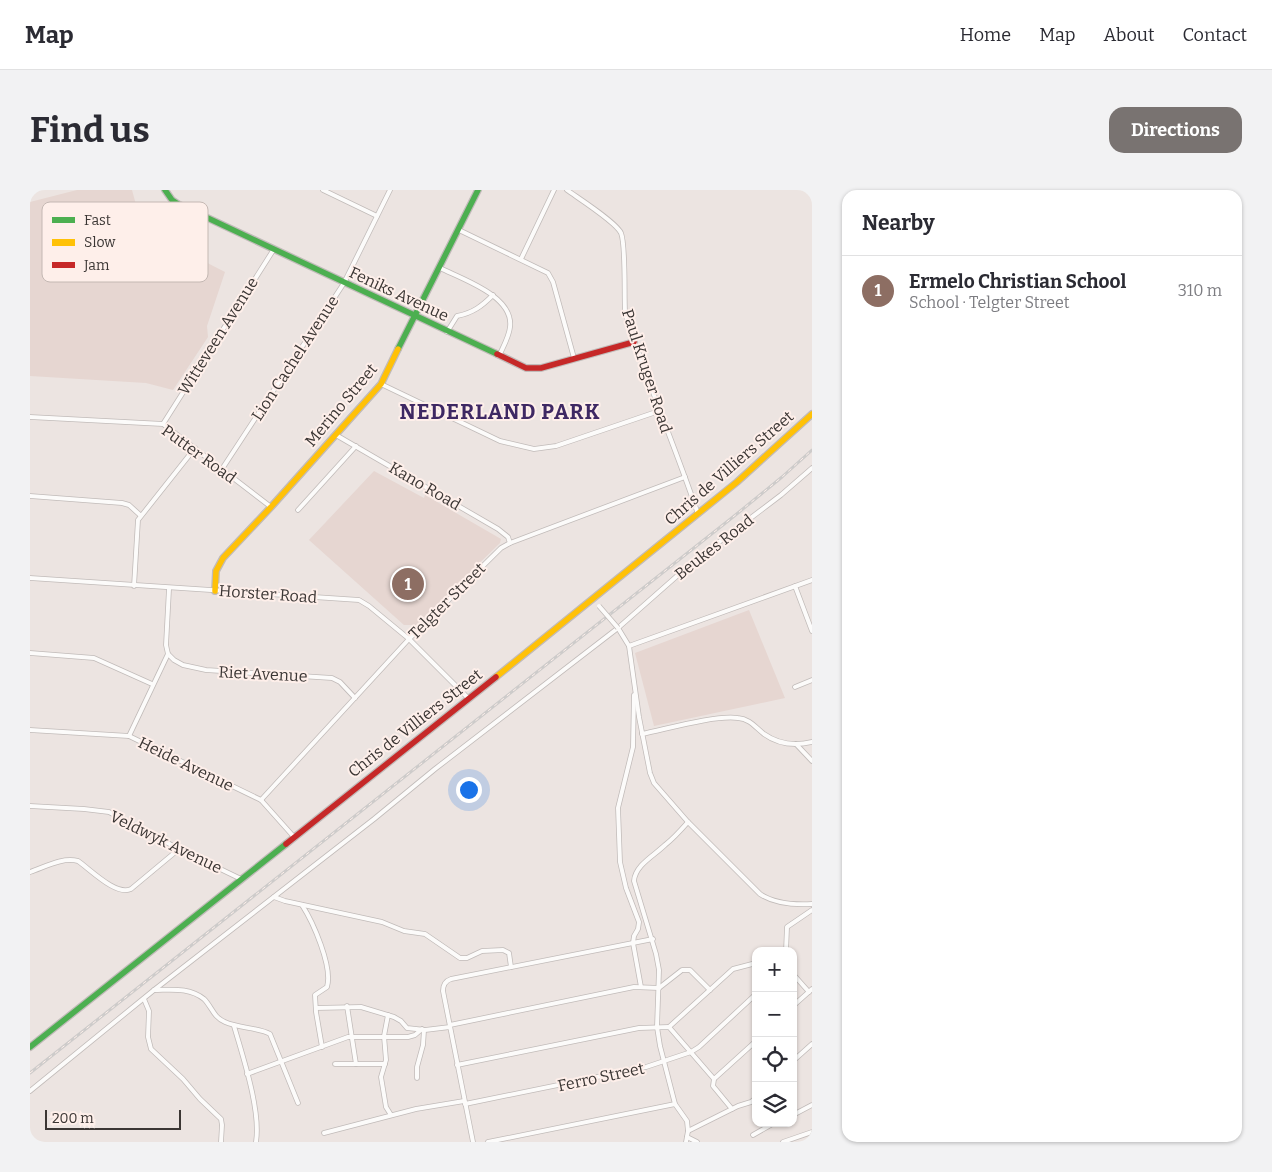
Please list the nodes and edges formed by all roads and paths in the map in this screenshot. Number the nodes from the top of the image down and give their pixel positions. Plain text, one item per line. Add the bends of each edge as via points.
1 (165, 190) edge
2 (323, 190) edge
3 (390, 190) edge
4 (478, 190) edge
5 (554, 190) edge
6 (567, 190) edge
7 (175, 202) edge
8 (377, 216) junction
9 (208, 218) edge
10 (459, 230) junction
11 (274, 249) junction
12 (521, 259) junction
13 (440, 268) junction
14 (344, 283) junction
15 (493, 295) junction
16 (415, 317) junction
17 (447, 332) junction
18 (634, 342) junction
19 (499, 356) junction
20 (574, 358) junction
21 (381, 384) junction
22 (658, 411) junction
23 (812, 414) edge
24 (30, 417) edge
25 (163, 424) junction
26 (336, 435) junction
27 (356, 446) junction
28 (195, 448) junction
29 (812, 468) edge
30 (222, 469) junction
31 (685, 476) junction
32 (30, 496) edge
33 (271, 507) junction
34 (298, 510) dead end
35 (698, 514) junction
36 (140, 515) junction
37 (510, 543) junction
38 (30, 578) edge
39 (812, 580) edge
40 (134, 586) junction
41 (795, 586) junction
42 (169, 589) junction
43 (215, 591) junction
44 (593, 598) junction
45 (618, 628) junction
46 (812, 632) edge
47 (409, 639) junction
48 (629, 646) junction
49 (30, 653) edge
50 (168, 654) junction
51 (812, 680) edge
52 (152, 684) junction
53 (796, 687) dead end
54 (635, 690) junction
55 (355, 698) junction
56 (469, 699) junction
57 (30, 730) edge
58 (642, 734) junction
59 (129, 736) junction
60 (812, 742) edge
61 (796, 744) junction
62 (812, 761) edge
63 (261, 800) junction
64 (30, 806) edge
65 (688, 822) junction
66 (294, 837) junction
67 (179, 850) junction
68 (30, 872) edge
69 (241, 879) junction
70 (274, 896) junction
71 (812, 904) edge
72 (302, 905) junction
73 (812, 910) edge
74 (652, 939) junction
75 (633, 943) junction
76 (786, 947) edge
77 (752, 964) edge
78 (511, 967) junction
79 (797, 978) edge
80 (641, 987) junction
81 (659, 989) junction
82 (154, 990) junction
83 (710, 990) junction
84 (811, 991) edge
85 (752, 998) edge
86 (144, 1000) junction
87 (797, 1003) edge
88 (346, 1006) junction
89 (316, 1008) junction
90 (388, 1015) junction
91 (234, 1026) junction
92 (450, 1026) junction
93 (657, 1027) junction
94 (669, 1027) junction
95 (423, 1029) junction
96 (384, 1036) junction
97 (351, 1037) junction
98 (812, 1044) edge
99 (752, 1045) edge
100 (30, 1047) edge
101 (322, 1047) junction
102 (691, 1052) junction
103 (797, 1057) edge
104 (663, 1062) junction
105 (281, 1063) junction
106 (336, 1064) dead end
107 (356, 1064) junction
108 (385, 1064) junction
109 (458, 1065) junction
110 (247, 1074) junction
111 (417, 1078) dead end
112 (714, 1080) junction
113 (30, 1091) edge
114 (752, 1101) edge
115 (464, 1102) junction
116 (298, 1103) dead end
117 (675, 1104) junction
118 (812, 1105) edge
119 (732, 1109) junction
120 (797, 1114) edge
121 (391, 1115) junction
122 (767, 1127) edge
123 (688, 1131) junction
124 (812, 1132) edge
125 (324, 1133) dead end
126 (753, 1135) dead end
127 (687, 1139) edge
128 (221, 1142) edge
129 (256, 1142) edge
130 (473, 1142) edge
131 (488, 1142) edge
132 (697, 1142) edge
133 (784, 1142) edge

1 - 7 street, Feniks Avenue
2 - 8 street
3 - 8 street, Lion Cachel Avenue
4 - 10 street, Merino Street
5 - 12 street
6 - 18 street, Paul Kruger Road via 613,224 621,234 625,311
8 - 14 street, Lion Cachel Avenue
9 - 11 street, Feniks Avenue
10 - 12 street
10 - 13 street, Merino Street
11 - 14 street, Feniks Avenue
11 - 25 street, Witteveen Avenue
12 - 20 street via 545,270 551,278
13 - 15 street
13 - 16 street, Merino Street
14 - 16 street, Feniks Avenue
14 - 30 street, Lion Cachel Avenue
15 - 17 street via 476,310 457,316
15 - 19 street via 500,301 510,322
16 - 17 street, Feniks Avenue
16 - 21 street, Merino Street
17 - 19 street, Feniks Avenue
18 - 20 street, Feniks Avenue
18 - 22 street, Paul Kruger Road
19 - 20 street, Feniks Avenue via 530,369
21 - 22 street via 500,441 534,449 556,446
21 - 26 street, Merino Street
22 - 31 street, Paul Kruger Road
23 - 35 street, Chris de Villiers Street
24 - 25 street, Putter Road
25 - 28 street, Putter Road
26 - 27 street, Kano Road
26 - 33 street, Merino Street
27 - 34 street
27 - 37 street, Kano Road via 498,528
28 - 30 street, Putter Road
28 - 36 street
29 - 45 street, Beukes Road via 688,565
30 - 33 street, Putter Road
31 - 35 street, Paul Kruger Road
31 - 37 street, Telgter Street
32 - 36 street via 122,502
33 - 43 street, Merino Street via 220,561
35 - 44 street, Chris de Villiers Street
36 - 40 street via 136,529
37 - 47 street, Telgter Street via 490,557
38 - 40 street, Horster Road
39 - 41 street
40 - 42 street, Horster Road
41 - 46 street
41 - 48 street
42 - 43 street, Horster Road
42 - 50 street
43 - 47 street, Horster Road via 356,600 369,606
44 - 45 street, bridge
44 - 56 street, Chris de Villiers Street
45 - 48 street
45 - 70 street, Beukes Road
47 - 55 street, Telgter Street
47 - 56 street, Horster Road
48 - 54 street
49 - 52 street via 94,658
50 - 52 street
50 - 55 street, Riet Avenue via 183,665 206,670 332,678
51 - 53 street
52 - 59 street
54 - 58 street
54 - 75 street via 633,746 618,808 620,862 639,922
55 - 63 street, Telgter Street
56 - 66 street, Chris de Villiers Street
57 - 59 street, Heide Avenue
58 - 61 street via 738,718 749,721 768,736
58 - 65 street via 654,783
59 - 63 street, Heide Avenue
60 - 61 street
61 - 62 street
63 - 66 street, Heide Avenue
64 - 67 street, Veldwyk Avenue via 109,812
65 - 71 street via 760,894 780,902
65 - 74 street via 634,875
66 - 69 street, Chris de Villiers Street
67 - 68 street via 126,891 73,860 63,860
67 - 69 street, Veldwyk Avenue
69 - 100 street, Chris de Villiers Street
70 - 72 street
70 - 82 street, Beukes Road
72 - 78 street via 425,934 460,958 482,951 505,951 509,954
72 - 89 street via 318,932 328,978 326,989 316,994
73 - 76 street via 787,927
74 - 75 street
74 - 81 street via 658,963
75 - 78 street
75 - 80 street
77 - 83 street via 733,969
78 - 92 street via 446,981 444,991
79 - 84 street
80 - 81 street
80 - 92 street
81 - 83 street via 687,969
81 - 93 street
82 - 86 street, Beukes Road
82 - 91 street via 185,990 204,999 214,1015
83 - 94 street
84 - 87 street
85 - 102 street, Ferro Street
86 - 113 street, Beukes Road
86 - 128 street via 148,1007 151,1049 221,1119
88 - 89 street
88 - 90 street
88 - 97 street
89 - 101 street
90 - 95 street via 407,1028
90 - 96 street
91 - 105 street via 270,1034
91 - 110 street
92 - 95 street
92 - 109 street
93 - 94 street
93 - 104 street
93 - 109 street via 638,1028
94 - 102 street
95 - 96 street via 408,1037
95 - 111 street
96 - 97 street
96 - 108 street
97 - 101 street
97 - 107 street
98 - 103 street
99 - 112 street
101 - 105 street
102 - 104 street, Ferro Street
102 - 112 street
104 - 115 street, Ferro Street via 605,1077
104 - 117 street
105 - 110 street
105 - 116 street
106 - 107 street
107 - 108 street
108 - 121 street via 381,1073 386,1107
109 - 115 street
110 - 129 street via 256,1122
112 - 119 street via 713,1086
114 - 119 street
115 - 121 street, Ferro Street
115 - 130 street
117 - 123 street via 687,1121
117 - 131 street
118 - 120 street
119 - 123 street
121 - 125 street, Ferro Street
122 - 126 street
123 - 127 street
124 - 133 street
127 - 132 street

